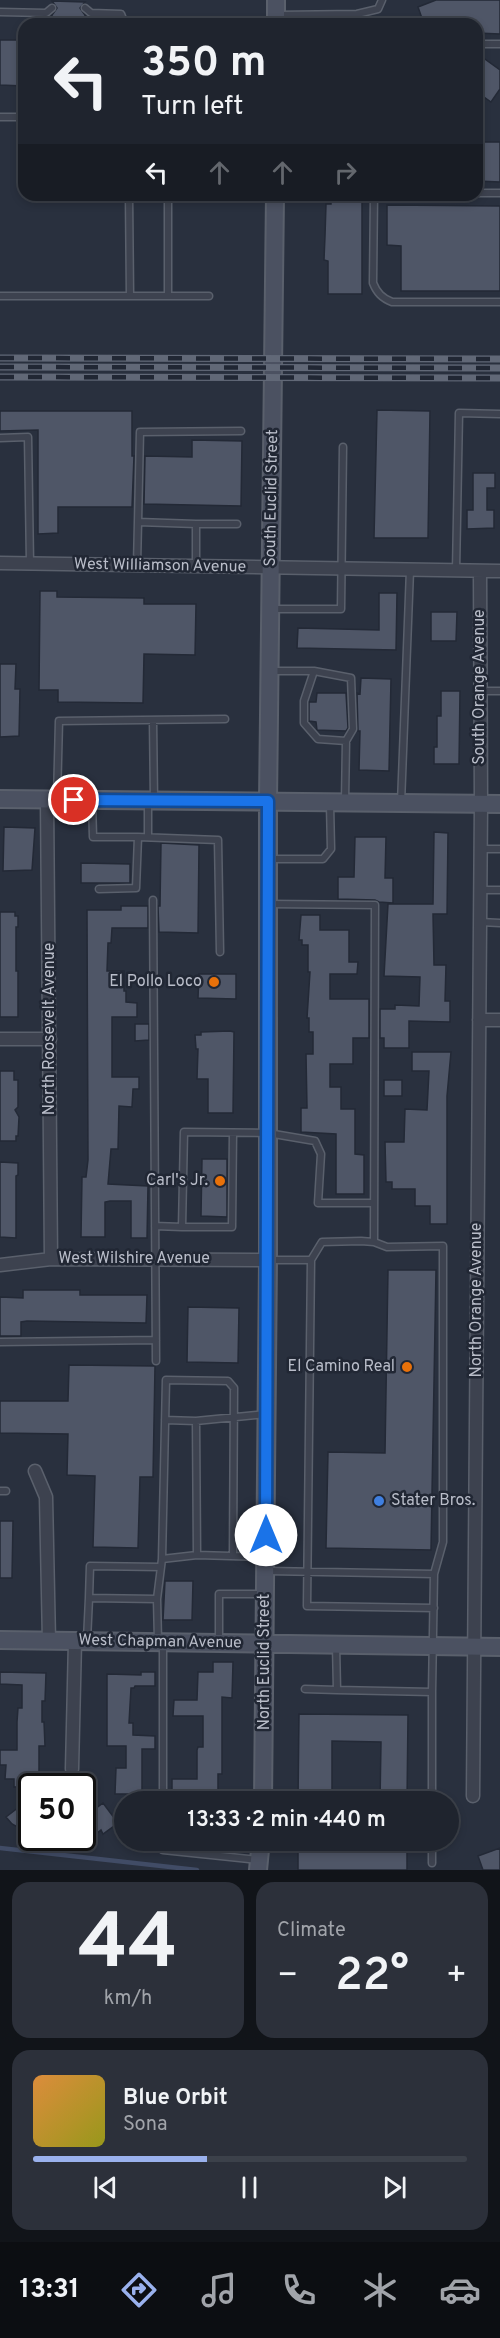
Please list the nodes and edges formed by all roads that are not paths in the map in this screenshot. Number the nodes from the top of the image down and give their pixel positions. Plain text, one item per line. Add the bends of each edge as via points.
1 (382, 0) edge
2 (0, 12) edge
3 (276, 13) edge
4 (52, 18) dead end
5 (85, 18) dead end
6 (123, 18) edge
7 (483, 44) edge
8 (500, 44) edge
9 (0, 117) edge
10 (18, 117) edge
11 (483, 193) edge
12 (500, 193) edge
13 (129, 201) edge
14 (168, 201) edge
15 (275, 201) edge
16 (374, 201) edge
17 (0, 296) edge
18 (130, 296) junction
19 (168, 296) junction
20 (209, 296) dead end
21 (500, 302) edge
22 (500, 414) edge
23 (241, 431) dead end
24 (0, 438) edge
25 (343, 447) dead end
26 (138, 522) junction
27 (196, 524) junction
28 (237, 524) dead end
29 (0, 563) edge
30 (30, 564) junction
31 (137, 565) junction
32 (196, 566) junction
33 (271, 567) junction
34 (342, 568) junction
35 (410, 570) junction
36 (456, 571) junction
37 (480, 571) junction
38 (500, 571) edge
39 (271, 609) junction
40 (270, 671) junction
41 (314, 671) junction
42 (480, 691) junction
43 (500, 691) edge
44 (225, 719) dead end
45 (153, 720) junction
46 (346, 741) junction
47 (0, 800) edge
48 (52, 800) junction
49 (92, 800) junction
50 (151, 801) junction
51 (268, 801) junction
52 (337, 802) junction
53 (401, 803) junction
54 (481, 804) junction
55 (500, 804) edge
56 (138, 837) junction
57 (148, 837) junction
58 (480, 849) junction
59 (500, 849) edge
60 (268, 859) junction
61 (99, 889) dead end
62 (480, 890) junction
63 (500, 890) edge
64 (153, 900) dead end
65 (268, 904) junction
66 (480, 922) junction
67 (500, 923) edge
68 (220, 952) dead end
69 (479, 1020) junction
70 (500, 1020) edge
71 (0, 1039) edge
72 (50, 1039) junction
73 (233, 1133) junction
74 (268, 1133) junction
75 (374, 1203) junction
76 (155, 1226) junction
77 (182, 1227) junction
78 (374, 1242) junction
79 (51, 1258) junction
80 (156, 1259) junction
81 (268, 1260) junction
82 (311, 1260) junction
83 (0, 1264) edge
84 (156, 1340) junction
85 (0, 1342) edge
86 (156, 1361) dead end
87 (266, 1414) junction
88 (233, 1419) junction
89 (165, 1420) junction
90 (196, 1421) junction
91 (35, 1471) dead end
92 (197, 1556) junction
93 (233, 1556) junction
94 (162, 1559) junction
95 (266, 1564) junction
96 (161, 1567) junction
97 (308, 1572) junction
98 (434, 1574) junction
99 (266, 1594) junction
100 (89, 1598) junction
101 (157, 1599) junction
102 (434, 1608) junction
103 (0, 1640) edge
104 (49, 1641) junction
105 (81, 1641) junction
106 (160, 1642) junction
107 (219, 1642) junction
108 (266, 1643) junction
109 (336, 1644) junction
110 (433, 1646) junction
111 (474, 1647) junction
112 (500, 1647) edge
113 (305, 1689) dead end
114 (337, 1690) junction
115 (432, 1692) junction
116 (72, 1769) dead end
117 (163, 1791) edge
118 (263, 1791) edge
119 (432, 1791) edge
120 (473, 1796) dead end
121 (169, 1851) edge
122 (432, 1851) edge
123 (432, 1863) dead end
124 (259, 1865) edge

1 - 3 lane via 378,9 371,12
2 - 4 lane via 49,11
5 - 6 lane via 88,11 117,13
7 - 8 lane
9 - 10 lane
11 - 12 lane
13 - 18 lane
14 - 19 lane
15 - 33 main road, South Euclid Street
16 - 21 lane via 373,283 383,298 392,302
17 - 18 lane
18 - 19 lane
19 - 20 lane
22 - 36 lane via 459,413
23 - 26 lane via 140,432
24 - 30 lane via 28,437
25 - 34 lane
26 - 27 lane
26 - 31 lane
27 - 28 lane
27 - 32 lane
29 - 30 street, West Williamson Avenue
30 - 31 street, West Williamson Avenue
31 - 32 street, West Williamson Avenue
32 - 33 street, West Williamson Avenue
33 - 34 street, West Williamson Avenue
33 - 39 main road, South Euclid Street
34 - 35 street, West Williamson Avenue
34 - 39 lane via 340,609
35 - 36 street, West Williamson Avenue
35 - 53 lane
36 - 37 street, West Williamson Avenue
37 - 38 street, West Williamson Avenue
37 - 42 street, South Orange Avenue
39 - 40 main road, South Euclid Street
40 - 41 lane
40 - 51 main road, South Euclid Street
41 - 46 lane via 351,678 353,729
41 - 46 lane via 304,701 304,723 318,739
42 - 43 lane
42 - 54 street, South Orange Avenue
44 - 45 lane
45 - 48 lane via 59,721
45 - 50 lane
46 - 52 lane
47 - 48 main road
48 - 49 main road
48 - 72 street, North Roosevelt Avenue
49 - 50 main road
49 - 56 lane via 93,837
50 - 51 main road
50 - 57 lane
51 - 52 main road
51 - 60 main road, North Euclid Street
52 - 53 main road
52 - 60 lane via 331,849 323,859
53 - 54 main road
54 - 55 main road
54 - 58 street, North Orange Avenue
56 - 57 lane
56 - 61 lane via 136,888
57 - 68 lane via 218,840
58 - 59 lane
58 - 62 street, North Orange Avenue
60 - 65 main road, North Euclid Street
62 - 63 lane
62 - 66 street, North Orange Avenue
64 - 76 lane
65 - 74 main road, North Euclid Street
65 - 75 lane via 375,905
66 - 67 lane
66 - 69 street, North Orange Avenue
69 - 70 street
69 - 111 street, North Orange Avenue
71 - 72 street
72 - 79 street, North Roosevelt Avenue
73 - 74 lane
73 - 77 lane via 232,1227
73 - 77 lane via 184,1132
74 - 75 lane via 315,1141 321,1154 318,1203
74 - 81 main road, North Euclid Street
75 - 78 lane
76 - 77 lane
76 - 80 lane
78 - 82 lane via 322,1242
78 - 98 lane via 387,1247 443,1246 443,1542
79 - 80 street, West Wilshire Avenue
79 - 83 street, West Wilshire Avenue
80 - 81 street, West Wilshire Avenue
80 - 84 lane
81 - 82 lane
81 - 87 main road, North Euclid Street
82 - 97 lane
84 - 85 lane
84 - 86 lane
87 - 88 lane
87 - 95 main road, North Euclid Street
88 - 89 lane via 234,1389 228,1381 166,1380
88 - 90 lane
88 - 93 lane
89 - 90 lane
89 - 94 lane
90 - 92 lane
91 - 104 street via 46,1497
92 - 93 lane
92 - 94 lane
93 - 95 lane
94 - 96 lane
95 - 97 lane
95 - 99 main road, North Euclid Street
96 - 100 lane via 90,1566
96 - 101 lane
97 - 98 lane
97 - 102 lane via 307,1606
98 - 102 lane
99 - 107 lane via 219,1594
99 - 108 main road, North Euclid Street
100 - 101 lane
100 - 105 lane
101 - 106 lane
102 - 110 lane
103 - 104 main road, West Chapman Avenue
104 - 105 main road, West Chapman Avenue
105 - 106 main road, West Chapman Avenue
105 - 116 street
106 - 107 main road, West Chapman Avenue
106 - 117 lane
107 - 108 main road, West Chapman Avenue
108 - 109 main road, West Chapman Avenue
108 - 118 main road, North Euclid Street
109 - 110 main road, West Chapman Avenue
109 - 114 lane
110 - 111 main road, West Chapman Avenue
110 - 115 lane
111 - 112 main road, West Chapman Avenue
111 - 120 street, North Orange Avenue
113 - 114 lane
114 - 115 lane
115 - 119 lane
121 - 124 lane
122 - 123 lane

